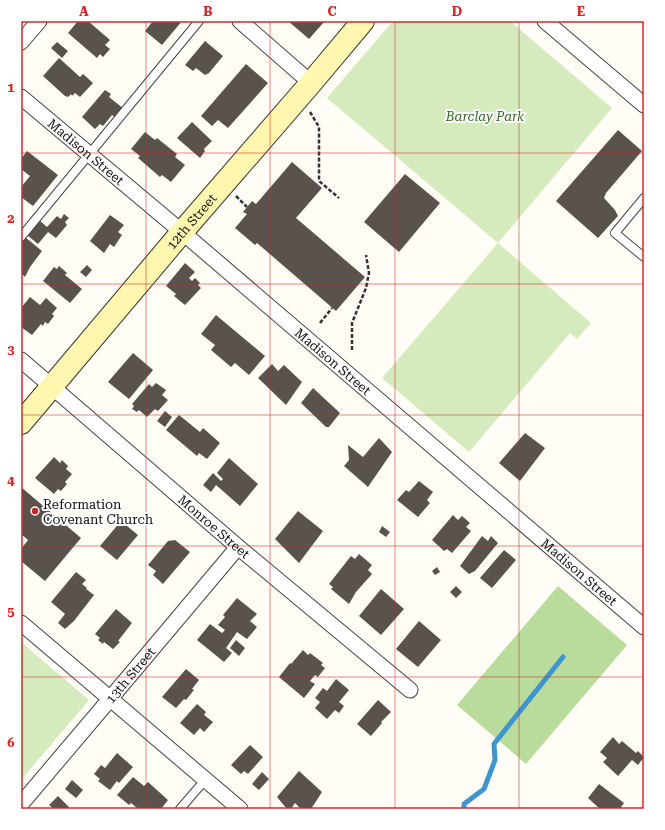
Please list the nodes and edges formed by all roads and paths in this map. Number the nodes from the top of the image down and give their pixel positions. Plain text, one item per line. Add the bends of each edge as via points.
1 (39, 21) edge
2 (199, 21) edge
3 (240, 21) edge
4 (363, 21) edge
5 (545, 21) edge
6 (21, 42) edge
7 (311, 83) junction
8 (21, 97) edge
9 (644, 105) edge
10 (309, 109) dead end
11 (89, 154) junction
12 (236, 196) dead end
13 (339, 198) dead end
14 (644, 198) edge
15 (248, 207) dead end
16 (182, 232) junction
17 (21, 237) edge
18 (366, 255) dead end
19 (644, 257) edge
20 (332, 308) dead end
21 (320, 323) dead end
22 (352, 350) dead end
23 (21, 360) edge
24 (52, 387) junction
25 (21, 423) edge
26 (238, 546) junction
27 (21, 623) edge
28 (644, 627) edge
29 (410, 690) dead end
30 (110, 699) junction
31 (205, 780) junction
32 (21, 804) edge
33 (180, 809) edge
34 (240, 809) edge

1 - 6 street
2 - 11 lane
3 - 7 street
4 - 7 street, 12th Street
5 - 9 street
7 - 16 street, 12th Street
8 - 11 street, Madison Street
10 - 13 path via 319,127 319,182
11 - 16 street, Madison Street
11 - 17 lane
12 - 15 path
14 - 19 lane via 615,233
16 - 24 street, 12th Street
16 - 28 street, Madison Street
18 - 22 path via 369,273 352,323
20 - 21 path
23 - 24 street, Monroe Street
24 - 25 street, 12th Street
24 - 26 street, Monroe Street
26 - 29 street, Monroe Street
26 - 30 street, 13th Street
27 - 30 street
30 - 31 street
30 - 32 street, 13th Street
31 - 33 lane
31 - 34 street

